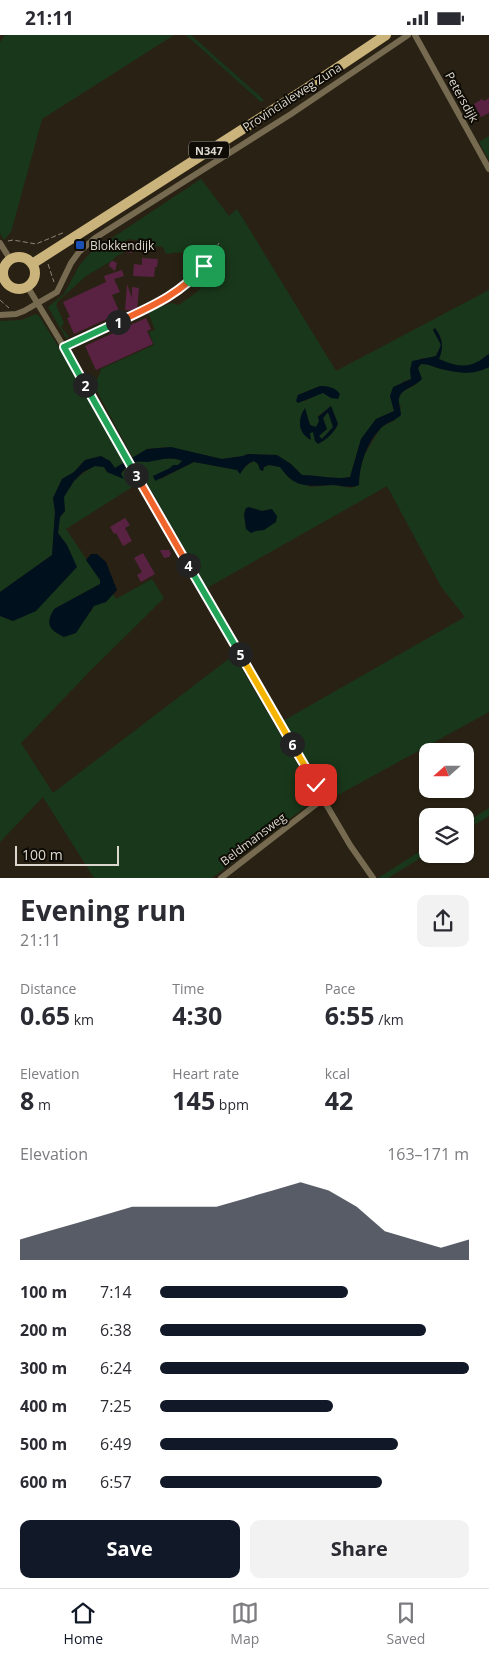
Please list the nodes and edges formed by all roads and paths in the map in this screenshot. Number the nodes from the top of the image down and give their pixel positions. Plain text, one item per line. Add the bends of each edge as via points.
1 (386, 35) edge
2 (408, 35) edge
3 (415, 35) edge
4 (489, 169) edge
5 (65, 232) dead end
6 (0, 243) edge
7 (219, 243) dead end
8 (44, 257) junction
9 (10, 259) junction
10 (32, 264) junction
11 (3, 283) edge
12 (27, 286) junction
13 (56, 292) junction
14 (0, 300) edge
15 (38, 304) junction
16 (16, 314) junction
17 (0, 315) edge
18 (64, 347) junction
19 (323, 799) junction
20 (220, 878) edge
21 (373, 878) edge

1 - 8 main road, Provincialeweg Zuna / N347
2 - 13 street, Provincialeweg Zuna via 291,114 95,238 72,263
3 - 4 street, Petersdijk
5 - 6 path via 36,245 13,240
6 - 9 street
7 - 18 path via 196,276 168,299
8 - 10 main road, Provincialeweg Zuna / N347
8 - 13 path via 51,268
9 - 10 main road via 21,257
9 - 11 main road via 5,264
10 - 12 main road via 34,277
11 - 12 main road via 16,289
12 - 15 street
13 - 15 street, Provincialeweg Zuna
14 - 16 path
15 - 16 street, Provincialeweg Zuna
15 - 18 street
16 - 17 street, Provincialeweg Zuna
18 - 19 street
19 - 20 street, Beldmansweg
19 - 21 street

